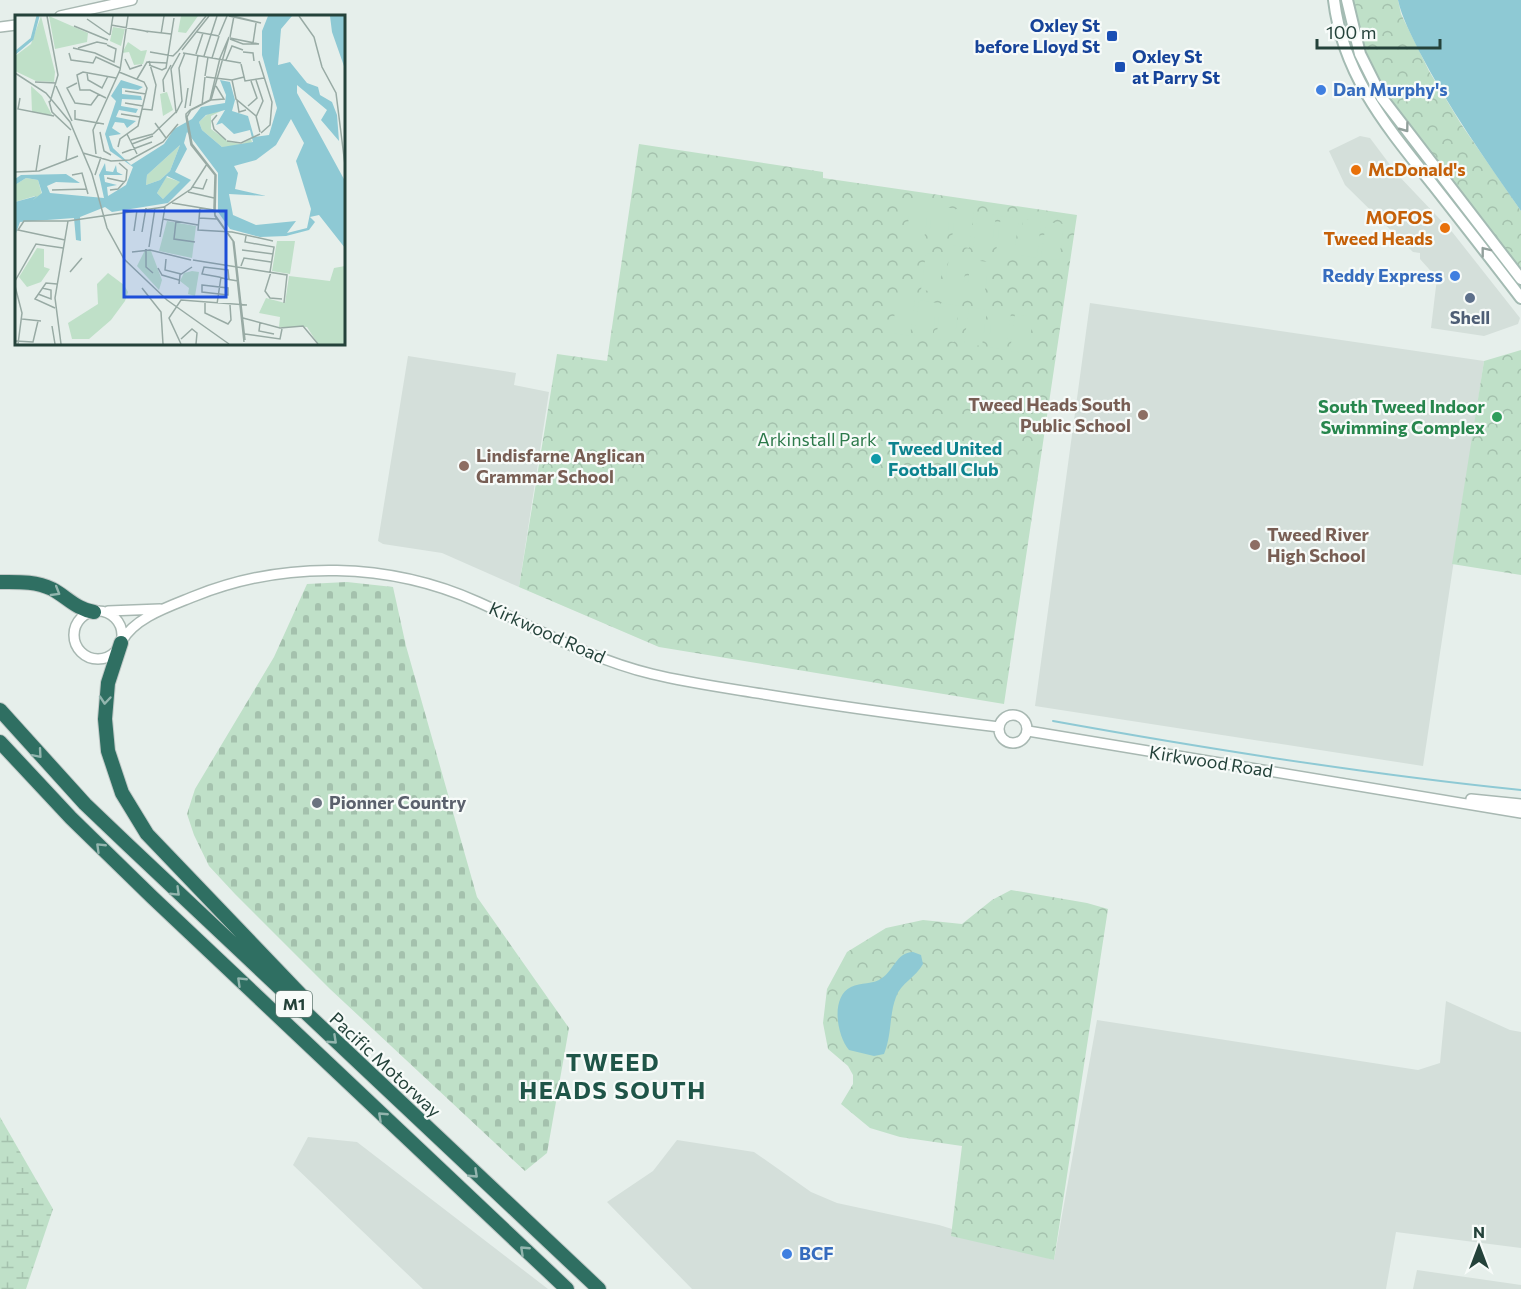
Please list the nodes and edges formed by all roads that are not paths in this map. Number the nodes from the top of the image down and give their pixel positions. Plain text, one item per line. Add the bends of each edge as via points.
1 (132, 0) edge
2 (1334, 0) edge
3 (1347, 0) edge
4 (64, 15) edge
5 (15, 24) edge
6 (0, 27) edge
7 (1521, 279) edge
8 (1521, 298) edge
9 (0, 582) edge
10 (171, 606) junction
11 (97, 611) junction
12 (121, 642) junction
13 (0, 710) edge
14 (999, 727) junction
15 (1028, 731) junction
16 (0, 742) edge
17 (1394, 790) junction
18 (1521, 804) edge
19 (1521, 813) edge
20 (302, 1011) junction
21 (567, 1289) edge
22 (599, 1289) edge

1 - 4 street
8 -> 2 main road via 1377,114 1350,65
3 -> 7 main road via 1360,54 1382,98
5 - 6 street
9 -> 11 highway via 41,585 78,607
10 - 11 street, Kirkwood Road via 134,612
10 - 12 street, Kirkwood Road via 134,627
10 - 14 street, Kirkwood Road via 219,587 276,575 326,570 383,574 456,592 560,643 653,675 890,714
11 - 12 street via 111,614 118,621
11 - 12 street via 82,617 75,630 74,639 81,652 104,659
12 -> 20 highway via 108,682 105,719 108,751 122,794 147,834 304,998
13 -> 20 highway, Pacific Motorway / M1 via 85,804
14 - 15 street via 1006,717 1015,715 1023,719
14 - 15 street via 1001,738 1011,744 1022,741
15 - 17 street, Kirkwood Road
21 -> 16 highway, M1 via 135,881
17 - 18 street, Kirkwood Road
17 - 19 street, Kirkwood Road
20 -> 22 highway, Pacific Motorway / M1

